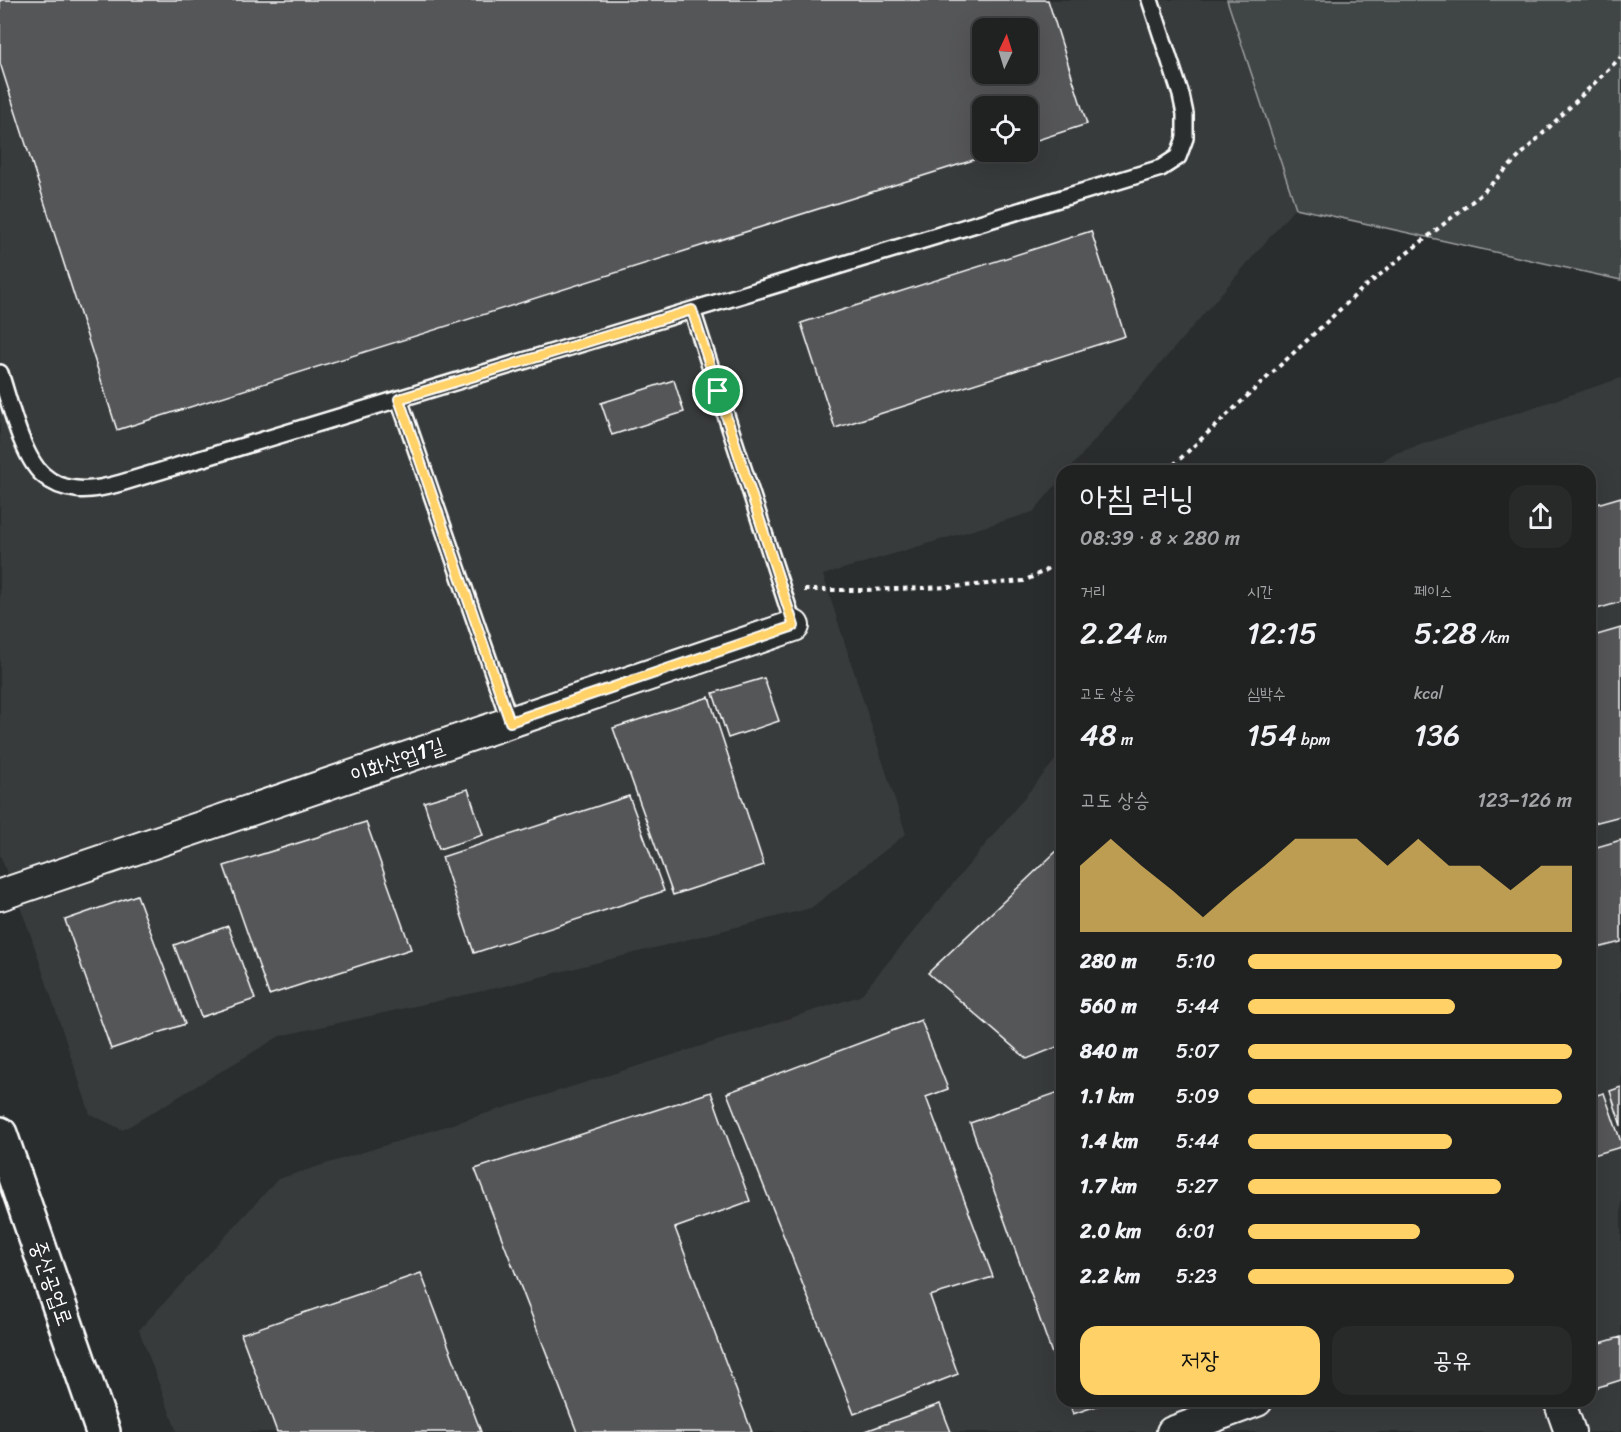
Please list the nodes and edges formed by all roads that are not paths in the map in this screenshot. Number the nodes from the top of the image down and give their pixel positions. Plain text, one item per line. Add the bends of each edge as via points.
1 (1149, 0) edge
2 (692, 310) junction
3 (0, 373) edge
4 (399, 399) junction
5 (794, 626) joint
6 (510, 722) junction
7 (0, 896) edge
8 (0, 1134) edge
9 (1241, 1407) edge
10 (1561, 1407) edge
11 (103, 1432) edge
12 (1173, 1432) edge
13 (1570, 1432) edge

1 - 2 lane via 1185,114 1185,138 1178,157 1161,168
2 - 4 lane
2 - 5 lane
3 - 4 lane via 30,458 41,474 58,485 77,490 121,483
4 - 6 lane
5 - 6 street, 이화산업1길
6 - 7 street, 이화산업1길
8 - 11 street, 중산공업로
9 - 12 street
10 - 13 street

